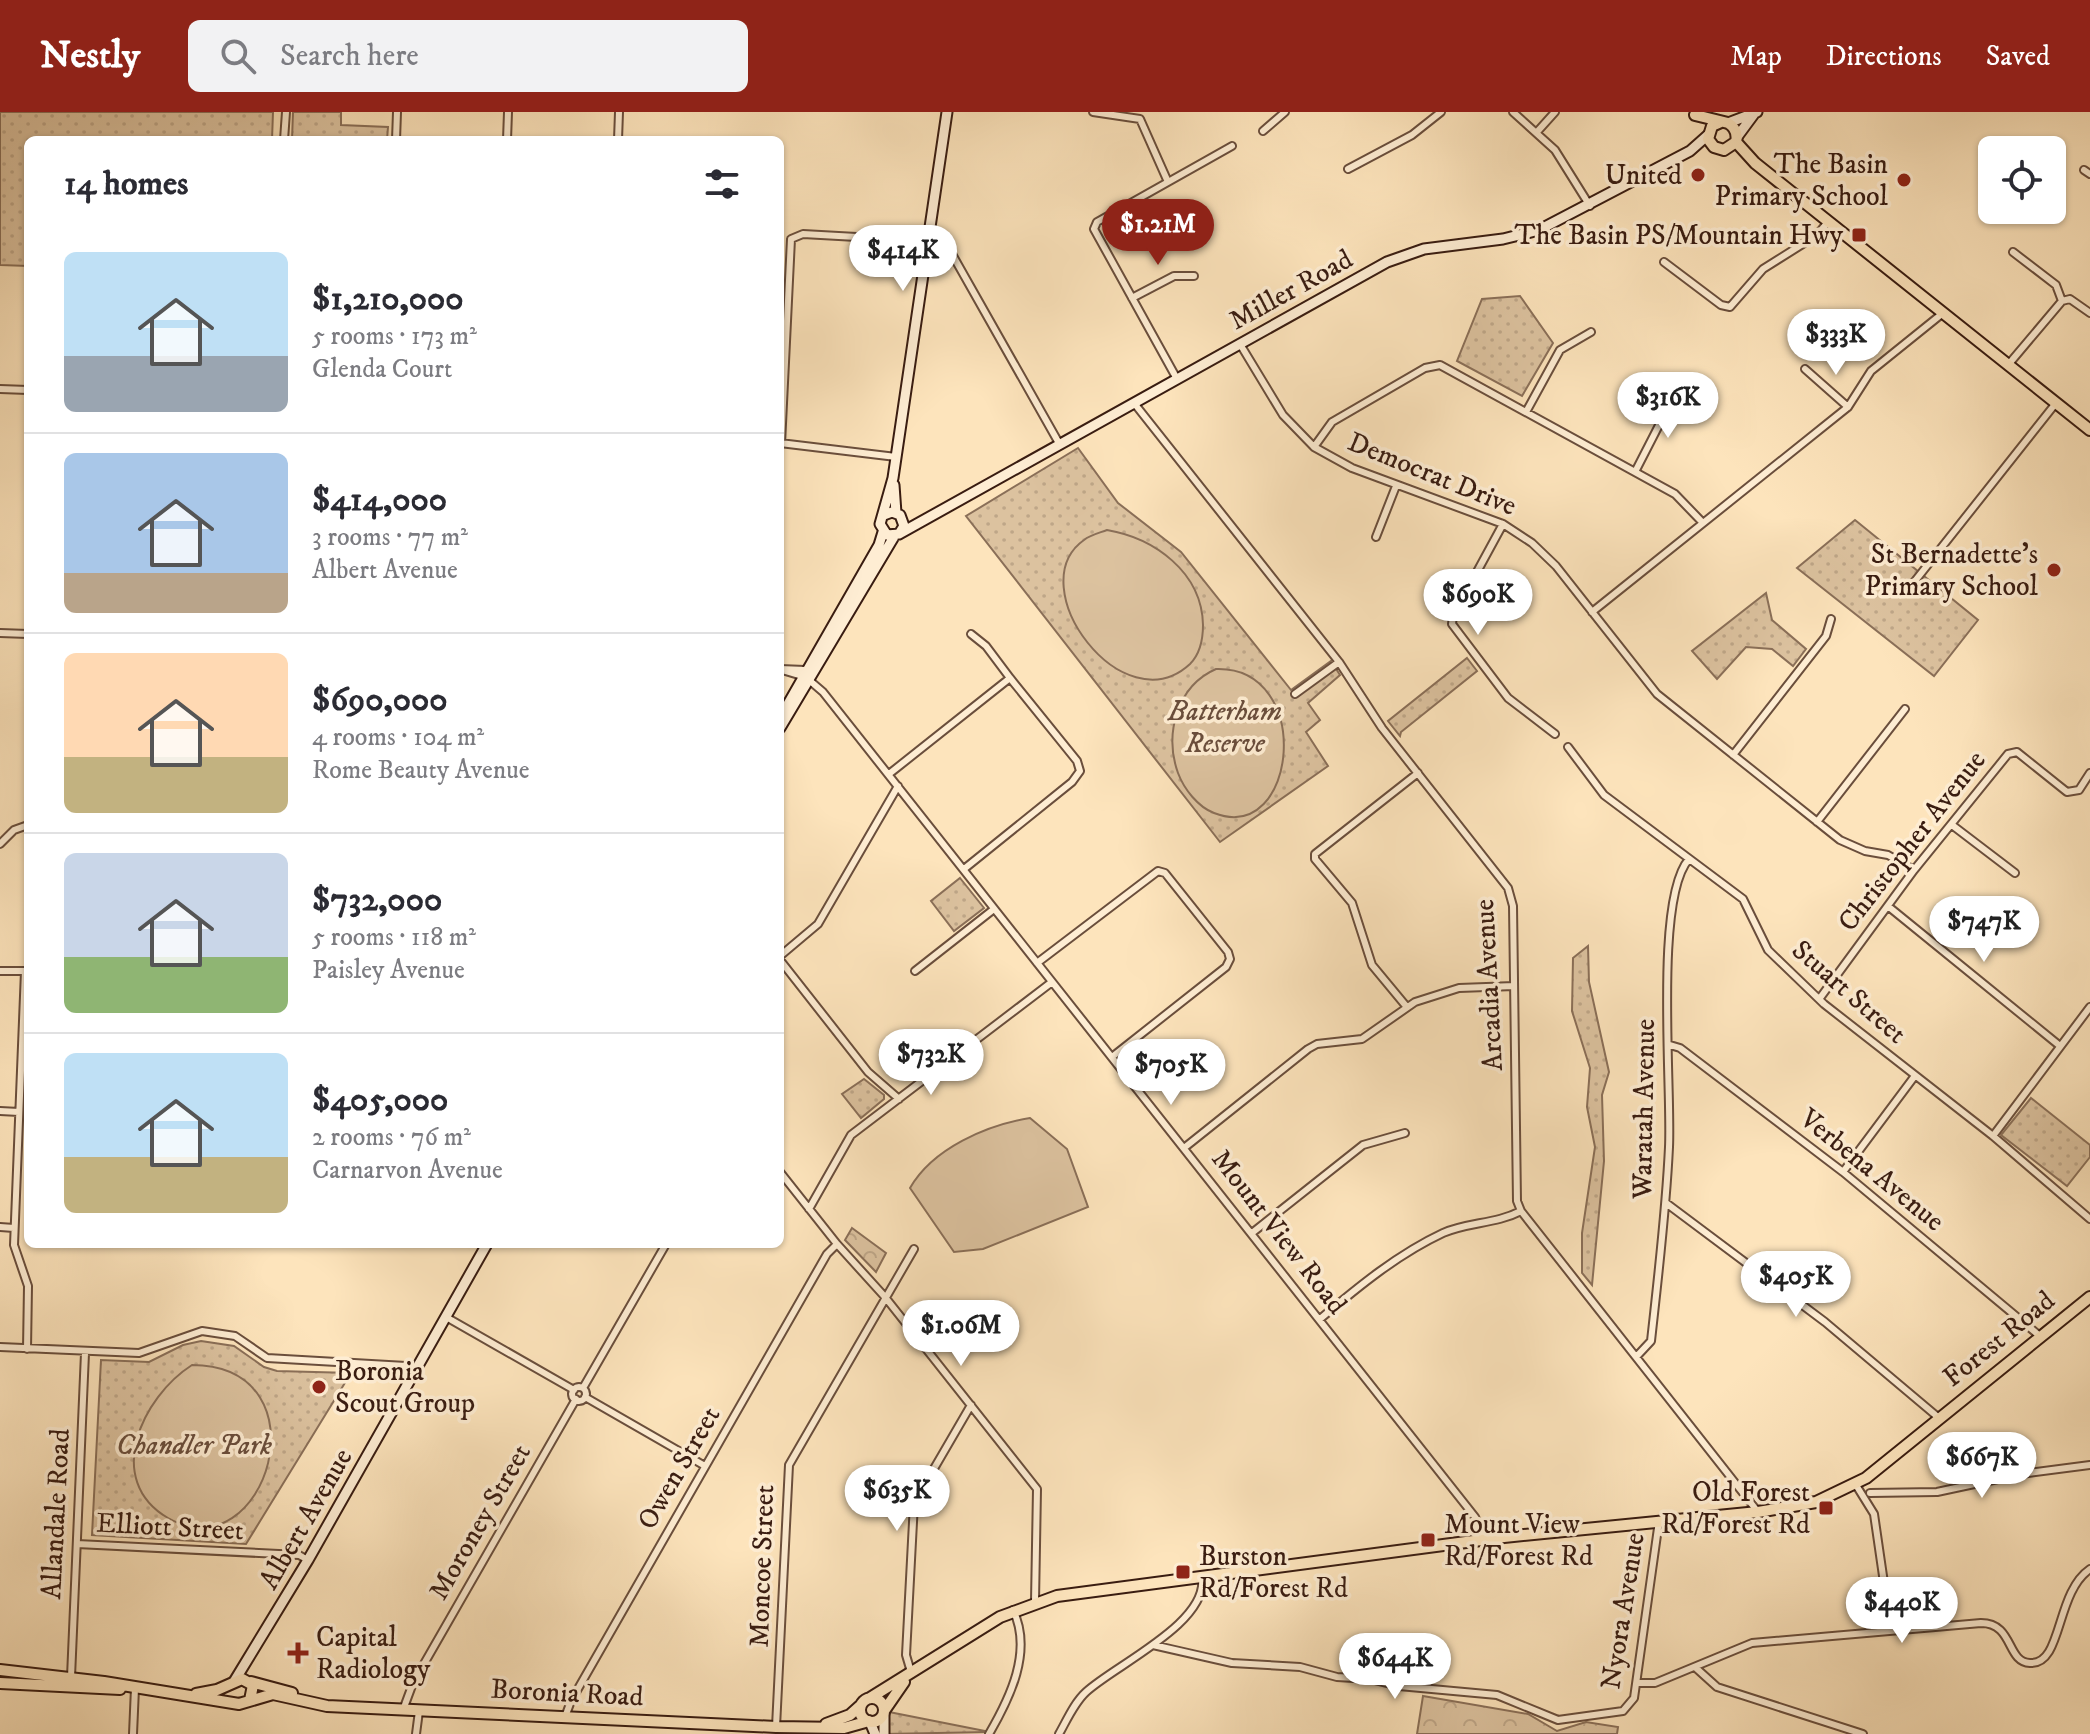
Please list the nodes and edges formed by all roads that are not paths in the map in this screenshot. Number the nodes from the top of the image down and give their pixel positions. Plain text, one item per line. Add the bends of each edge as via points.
1 (286, 112) edge
2 (397, 112) edge
3 (508, 112) edge
4 (619, 112) edge
5 (947, 112) edge
6 (1093, 112) edge
7 (1285, 112) edge
8 (1441, 112) edge
9 (1513, 112) edge
10 (1555, 112) edge
11 (1693, 113) edge
12 (1756, 113) edge
13 (1724, 122) junction
14 (1263, 131) dead end
15 (1537, 132) junction
16 (1709, 133) junction
17 (284, 136) edge
18 (396, 136) edge
19 (507, 136) edge
20 (618, 136) edge
21 (1734, 142) junction
22 (1232, 146) dead end
23 (1714, 147) junction
24 (1694, 149) junction
25 (1348, 169) dead end
26 (1168, 182) junction
27 (1590, 206) junction
28 (1829, 222) junction
29 (928, 241) junction
30 (948, 247) dead end
31 (2013, 252) dead end
32 (1664, 262) dead end
33 (1194, 276) dead end
34 (1132, 298) junction
35 (2062, 301) junction
36 (1943, 313) junction
37 (2090, 313) edge
38 (1591, 332) dead end
39 (1240, 344) junction
40 (2008, 365) junction
41 (784, 369) edge
42 (1805, 369) dead end
43 (1177, 379) junction
44 (0, 389) edge
45 (24, 390) edge
46 (1675, 394) dead end
47 (1134, 403) junction
48 (2056, 403) junction
49 (1848, 407) junction
50 (1526, 412) junction
51 (2090, 430) edge
52 (784, 444) edge
53 (1060, 445) junction
54 (1314, 447) junction
55 (896, 457) junction
56 (1635, 472) junction
57 (893, 478) junction
58 (1396, 486) junction
59 (884, 515) junction
60 (899, 516) junction
61 (929, 518) junction
62 (1703, 523) junction
63 (1503, 524) junction
64 (883, 532) junction
65 (897, 534) junction
66 (1376, 537) dead end
67 (1911, 586) dead end
68 (1592, 612) junction
69 (1831, 619) dead end
70 (0, 633) edge
71 (24, 634) edge
72 (971, 634) dead end
73 (1339, 662) junction
74 (784, 670) edge
75 (807, 675) junction
76 (1010, 678) junction
77 (1295, 694) dead end
78 (1905, 709) dead end
79 (784, 712) edge
80 (784, 720) edge
81 (1555, 734) dead end
82 (1568, 747) dead end
83 (1733, 755) junction
84 (1418, 773) junction
85 (2090, 773) edge
86 (889, 774) junction
87 (898, 786) junction
88 (1817, 822) junction
89 (1952, 825) junction
90 (24, 826) edge
91 (0, 844) edge
92 (1689, 859) junction
93 (964, 869) junction
94 (1914, 870) junction
95 (2015, 873) dead end
96 (1889, 907) junction
97 (994, 909) junction
98 (784, 954) edge
99 (784, 963) edge
100 (1037, 963) junction
101 (0, 971) edge
102 (24, 971) edge
103 (915, 971) dead end
104 (1052, 982) junction
105 (1514, 986) junction
106 (1820, 998) junction
107 (1406, 1006) junction
108 (2090, 1007) edge
109 (24, 1045) edge
110 (1670, 1045) junction
111 (2060, 1046) junction
112 (1112, 1057) junction
113 (1914, 1077) junction
114 (899, 1099) junction
115 (0, 1111) edge
116 (19, 1112) junction
117 (1405, 1133) dead end
118 (1993, 1136) junction
119 (1184, 1148) junction
120 (1843, 1172) junction
121 (784, 1177) edge
122 (1666, 1203) junction
123 (809, 1209) junction
124 (1521, 1211) junction
125 (2090, 1219) edge
126 (0, 1227) edge
127 (14, 1228) junction
128 (1252, 1233) junction
129 (837, 1244) junction
130 (485, 1248) edge
131 (664, 1248) edge
132 (914, 1249) dead end
133 (885, 1297) junction
134 (2090, 1297) edge
135 (446, 1317) junction
136 (1320, 1319) junction
137 (2041, 1337) junction
138 (0, 1347) edge
139 (27, 1349) junction
140 (85, 1353) junction
141 (1637, 1356) junction
142 (415, 1371) junction
143 (583, 1388) junction
144 (574, 1390) junction
145 (585, 1397) junction
146 (576, 1399) junction
147 (971, 1405) junction
148 (1939, 1418) junction
149 (2090, 1465) edge
150 (705, 1466) junction
151 (1861, 1481) junction
152 (1870, 1493) junction
153 (1871, 1504) junction
154 (1758, 1512) junction
155 (1659, 1521) junction
156 (1485, 1539) junction
157 (77, 1544) junction
158 (308, 1560) junction
159 (2090, 1569) edge
160 (1202, 1577) junction
161 (1035, 1602) junction
162 (1013, 1610) junction
163 (1891, 1631) junction
164 (1153, 1645) junction
165 (256, 1649) junction
166 (1696, 1668) junction
167 (0, 1670) edge
168 (911, 1675) junction
169 (71, 1677) junction
170 (233, 1682) junction
171 (250, 1682) junction
172 (0, 1683) edge
173 (1637, 1683) junction
174 (134, 1688) junction
175 (191, 1695) junction
176 (870, 1698) junction
177 (250, 1700) junction
178 (235, 1702) junction
179 (316, 1704) junction
180 (860, 1706) junction
181 (403, 1710) junction
182 (419, 1711) junction
183 (884, 1712) junction
184 (565, 1717) junction
185 (869, 1722) junction
186 (776, 1727) junction
187 (817, 1727) junction
188 (133, 1734) edge
189 (416, 1734) edge
190 (875, 1734) edge
191 (884, 1734) edge
192 (989, 1734) edge
193 (1059, 1734) edge
194 (1863, 1734) edge

1 - 17 street
2 - 18 street
3 - 19 street
4 - 20 street
5 - 29 main road
6 - 26 street via 1140,119
7 - 14 street
8 - 25 street via 1412,135
9 - 15 street
10 - 15 street
11 - 13 main road
11 - 16 main road
12 - 13 main road
12 - 21 main road
13 - 16 main road
13 - 21 main road
15 - 27 street via 1569,169
16 - 23 main road
16 - 24 main road, Miller Road
21 - 23 main road
21 - 28 main road
22 - 26 street
23 - 24 main road, Miller Road
24 - 27 main road, Miller Road
26 - 34 street via 1097,222 1094,229
27 - 39 main road, Miller Road via 1521,235 1424,249 1387,262
28 - 32 street via 1763,269 1730,307
28 - 36 main road
29 - 41 street via 803,234 791,239
29 - 55 main road
30 - 53 street
31 - 35 street via 2056,285
33 - 34 street via 1174,276
34 - 43 street
35 - 37 street via 2070,299
35 - 40 street
36 - 40 main road
36 - 49 street via 1871,371
38 - 50 street via 1560,350
39 - 43 main road, Miller Road
39 - 54 street, Democrat Drive via 1283,415
40 - 48 main road
42 - 49 street
43 - 47 main road, Miller Road
44 - 45 street
46 - 56 street
47 - 53 main road, Miller Road
47 - 73 street, Arcadia Avenue
48 - 51 main road
48 - 67 street
49 - 62 street
50 - 54 street via 1435,364 1332,422
50 - 56 street
52 - 55 street
53 - 61 main road, Miller Road
54 - 58 street, Democrat Drive
55 - 57 main road
56 - 62 street via 1684,500
57 - 59 main road
57 - 60 main road
58 - 63 street, Democrat Drive
58 - 66 street
59 - 60 main road
59 - 64 main road
60 - 61 main road, Miller Road
60 - 65 main road via 904,526
61 - 65 main road, Miller Road
62 - 68 street
63 - 68 street, Democrat Drive via 1545,555
63 - 81 street via 1452,624 1516,706
64 - 65 main road
64 - 75 main road
65 - 75 main road
68 - 83 street, Democrat Drive via 1657,694
69 - 83 street via 1826,636
70 - 71 street
72 - 76 street
73 - 77 street
73 - 84 street, Arcadia Avenue
74 - 75 street
75 - 79 main road
75 - 80 main road
75 - 86 street, Mount View Road
76 - 86 street
76 - 93 street via 1080,771
78 - 88 street
82 - 92 street, Stuart Street via 1604,795
83 - 88 street, Democrat Drive
84 - 105 street, Arcadia Avenue via 1508,888
84 - 107 street via 1315,854 1352,903 1372,965
85 - 89 street, Christopher Avenue via 2079,790 2067,792 2012,751
86 - 87 street, Mount View Road
87 - 93 street, Mount View Road
87 - 98 street via 818,924
88 - 94 street, Democrat Drive via 1849,846 1883,853
89 - 94 street, Christopher Avenue
89 - 95 street
90 - 91 street
92 - 106 street, Stuart Street via 1743,899 1768,950
92 - 110 street, Waratah Avenue via 1678,877 1667,959
93 - 97 street, Mount View Road
94 - 96 street, Christopher Avenue
96 - 106 street, Christopher Avenue
96 - 111 street
97 - 100 street, Mount View Road
97 - 103 street
99 - 114 street via 868,1072
100 - 104 street, Mount View Road
100 - 112 street via 1158,871 1202,919 1228,952 1226,967
101 - 102 street
104 - 112 street, Mount View Road
104 - 114 street
105 - 107 street via 1459,988
105 - 124 street, Arcadia Avenue
106 - 113 street, Stuart Street
107 - 119 street via 1362,1039 1308,1049
108 - 111 street
109 - 116 street
110 - 120 street, Verbena Avenue
110 - 122 street, Waratah Avenue
111 - 118 street
112 - 119 street, Mount View Road
113 - 118 street, Stuart Street
113 - 120 street
114 - 123 street via 851,1135
115 - 116 street
116 - 127 street
117 - 128 street via 1363,1145
118 - 125 street, Stuart Street
119 - 128 street, Mount View Road
120 - 137 street, Verbena Avenue
121 - 123 street
122 - 141 street, Waratah Avenue via 1651,1341
122 - 148 street via 1825,1322
123 - 129 street
124 - 136 street via 1431,1240 1400,1257
124 - 141 street
126 - 127 street
127 - 139 street via 15,1254 28,1286
128 - 136 street, Mount View Road
129 - 133 street
129 - 150 street, Owen Street
130 - 135 main road, Albert Avenue
131 - 143 street
132 - 133 street, Moncoe Street
133 - 147 street
133 - 186 street, Moncoe Street via 789,1465
134 - 137 main road, Forest Road
135 - 142 main road, Albert Avenue
135 - 144 street
136 - 156 street, Mount View Road via 1475,1517
137 - 148 main road, Forest Road
138 - 139 street
139 - 140 street
140 - 142 street via 150,1352 202,1331 235,1336 267,1358 406,1366
140 - 157 street, Allandale Road
141 - 154 street
142 - 158 main road, Albert Avenue
143 - 144 street
143 - 145 street
144 - 146 street
145 - 146 street
145 - 150 street
146 - 181 street, Moroney Street via 415,1679
147 - 161 street via 1039,1493
147 - 168 street via 914,1503 906,1655
148 - 151 main road, Forest Road
149 - 152 street via 1937,1492
150 - 184 street, Owen Street
151 - 152 street
151 - 153 street
151 - 154 main road, Forest Road via 1816,1502
152 - 153 street
153 - 163 street
154 - 155 main road, Forest Road
155 - 156 main road, Forest Road
155 - 173 street, Nyora Avenue
156 - 160 main road, Forest Road
157 - 158 street, Elliott Street via 299,1555
157 - 169 street, Allandale Road
158 - 165 main road, Albert Avenue
159 - 163 street via 2066,1598 2054,1649 2039,1663 2018,1658 1993,1623
160 - 161 main road, Forest Road
160 - 164 street via 1195,1605
161 - 162 main road, Forest Road
162 - 168 main road, Forest Road
162 - 192 street via 1021,1628 1020,1658
163 - 166 street via 1752,1643
164 - 173 street, Nyora Avenue via 1232,1663 1300,1667 1399,1686 1497,1695 1558,1720 1577,1721 1630,1707
164 - 193 street via 1085,1693
165 - 170 main road, Albert Avenue
165 - 171 main road, Albert Avenue
166 - 173 street via 1655,1683
166 - 194 street via 1717,1687
167 - 169 main road
168 - 176 main road, Forest Road
168 - 183 main road, Forest Road
169 - 174 main road
170 - 171 main road
170 - 175 main road
170 - 178 main road via 229,1695
171 - 177 main road
171 - 179 main road, Boronia Road
172 - 174 main road
174 - 175 main road
174 - 188 street
175 - 178 main road
176 - 180 main road
176 - 183 main road via 881,1701
177 - 178 main road
177 - 179 main road, Boronia Road via 273,1694
179 - 181 main road, Boronia Road
180 - 185 main road
180 - 187 main road, Boronia Road
181 - 182 main road, Boronia Road
182 - 184 main road, Boronia Road
182 - 189 street
183 - 185 main road
183 - 191 main road
184 - 186 main road, Boronia Road
185 - 187 main road, Boronia Road
185 - 190 main road
186 - 187 main road, Boronia Road

